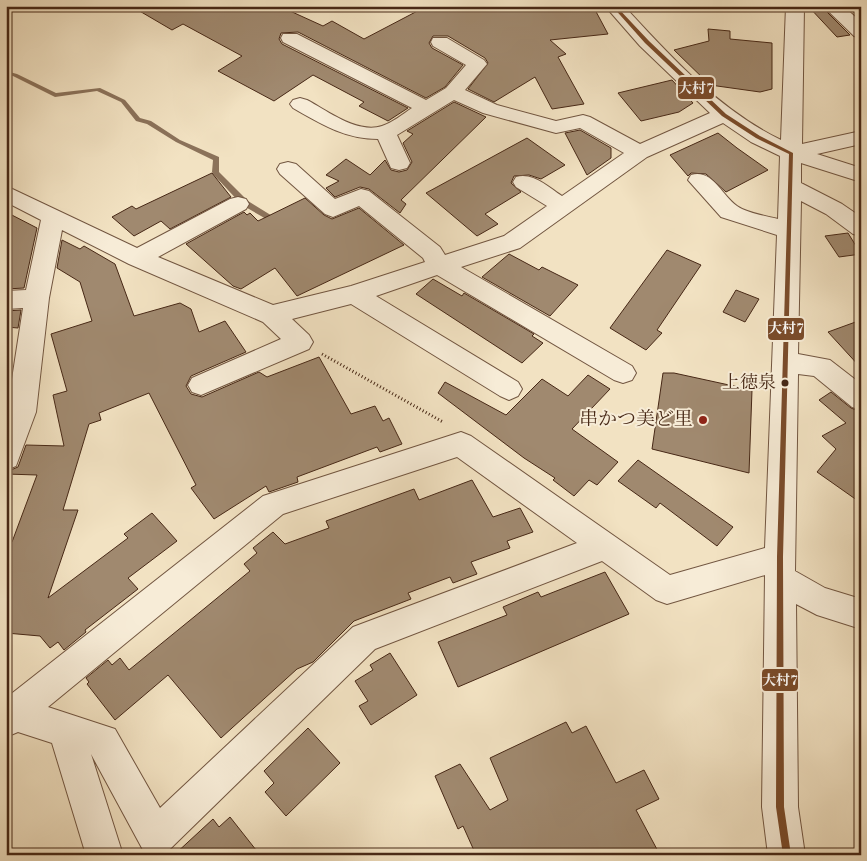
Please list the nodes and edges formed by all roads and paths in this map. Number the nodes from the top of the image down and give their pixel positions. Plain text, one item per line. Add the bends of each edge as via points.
1 (614, 6) edge
2 (795, 6) edge
3 (846, 15) edge
4 (861, 32) edge
5 (290, 38) dead end
6 (440, 42) dead end
7 (453, 92) junction
8 (300, 104) dead end
9 (427, 108) junction
10 (724, 115) junction
11 (386, 133) junction
12 (860, 137) edge
13 (639, 152) junction
14 (791, 152) junction
15 (399, 162) dead end
16 (288, 169) dead end
17 (861, 175) edge
18 (699, 180) dead end
19 (524, 182) dead end
20 (789, 186) junction
21 (10, 200) edge
22 (238, 204) dead end
23 (562, 206) junction
24 (53, 218) junction
25 (861, 228) edge
26 (788, 231) junction
27 (137, 258) junction
28 (438, 265) junction
29 (354, 294) junction
30 (37, 298) junction
31 (6, 300) edge
32 (272, 315) junction
33 (300, 342) junction
34 (786, 363) junction
35 (623, 373) dead end
36 (201, 384) dead end
37 (509, 389) dead end
38 (861, 399) edge
39 (461, 438) junction
40 (7, 454) edge
41 (606, 546) junction
42 (780, 567) junction
43 (861, 614) edge
44 (10, 717) edge
45 (66, 731) junction
46 (105, 855) edge
47 (787, 855) edge

1 - 10 street
2 - 14 street
3 - 4 street
5 - 9 street
6 - 7 street via 477,64
7 - 9 street
7 - 13 street via 490,109 556,127 583,122
8 - 11 street via 339,126 362,134
9 - 11 street
10 - 13 street
10 - 14 street via 758,137
11 - 15 street
12 - 14 street
13 - 23 street
14 - 17 street
14 - 20 street
16 - 28 street via 333,208 361,196 432,253
18 - 26 street via 729,212
19 - 23 street
20 - 25 street via 834,209
20 - 26 street
21 - 24 street
22 - 27 street via 206,229
23 - 28 street via 512,242
24 - 27 street
24 - 30 street
26 - 34 street
27 - 32 street
28 - 29 street
28 - 35 street
29 - 32 street
29 - 37 street
30 - 31 street
30 - 40 street via 22,412
32 - 33 street
33 - 36 street
33 - 39 path
34 - 38 street via 821,367
34 - 42 street
39 - 41 street
39 - 44 street via 273,504
41 - 42 street via 667,590
41 - 45 street via 364,638 156,837 103,741
42 - 43 street via 817,600
42 - 47 street via 780,807
44 - 45 street
45 - 46 street

